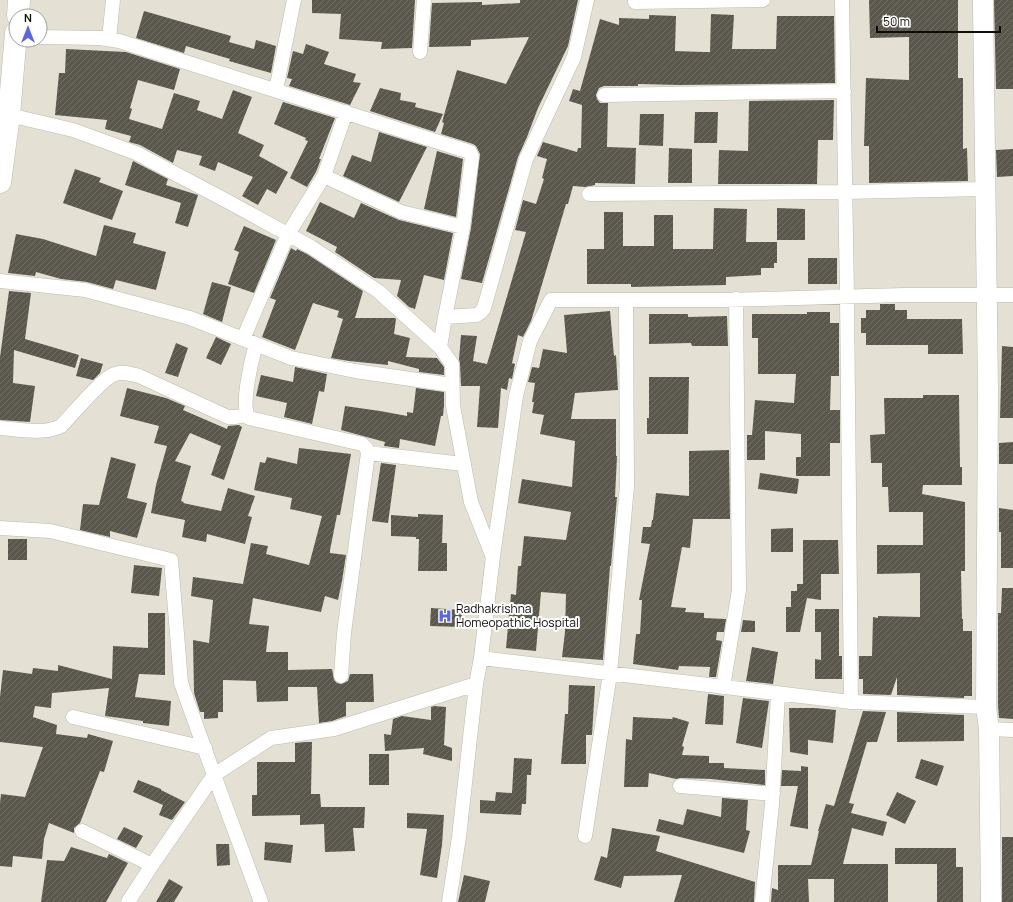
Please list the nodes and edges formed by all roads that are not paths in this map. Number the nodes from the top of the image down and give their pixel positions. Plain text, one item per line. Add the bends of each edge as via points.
1 (113, 0) edge
2 (294, 0) edge
3 (424, 0) edge
4 (587, 0) edge
5 (763, 0) edge
6 (842, 0) edge
7 (983, 0) edge
8 (635, 2) dead end
9 (48, 36) edge
10 (109, 39) junction
11 (15, 48) edge
12 (420, 52) dead end
13 (276, 90) junction
14 (844, 91) junction
15 (604, 95) dead end
16 (346, 112) junction
17 (9, 115) junction
18 (324, 176) junction
19 (0, 182) edge
20 (985, 189) junction
21 (845, 192) junction
22 (589, 194) dead end
23 (463, 227) junction
24 (288, 234) junction
25 (0, 281) edge
26 (987, 295) junction
27 (1013, 295) edge
28 (847, 296) junction
29 (736, 299) junction
30 (626, 300) junction
31 (445, 317) junction
32 (250, 341) junction
33 (440, 347) junction
34 (452, 385) junction
35 (246, 415) junction
36 (0, 428) edge
37 (368, 453) junction
38 (463, 464) junction
39 (0, 528) edge
40 (493, 556) junction
41 (481, 658) junction
42 (610, 674) junction
43 (341, 676) dead end
44 (476, 684) junction
45 (723, 688) junction
46 (778, 694) junction
47 (850, 702) junction
48 (986, 707) junction
49 (73, 717) dead end
50 (989, 729) junction
51 (1013, 730) edge
52 (205, 748) junction
53 (214, 775) junction
54 (680, 786) dead end
55 (772, 794) junction
56 (82, 831) dead end
57 (585, 836) dead end
58 (152, 865) junction
59 (128, 902) edge
60 (261, 902) edge
61 (449, 902) edge
62 (762, 902) edge
63 (991, 902) edge

1 - 10 street
2 - 13 street
3 - 12 street
4 - 31 street via 574,57 527,155 484,308 477,315
5 - 8 street
6 - 14 street
7 - 20 street
9 - 10 street
10 - 13 street
11 - 17 main road
13 - 16 street
14 - 15 street
14 - 21 street
16 - 18 street
16 - 23 street via 470,152 472,157
17 - 19 main road
17 - 24 street via 74,130 136,153
18 - 23 street via 402,212
18 - 24 street
20 - 21 street
20 - 26 street
21 - 22 street
21 - 28 street
23 - 31 street
24 - 32 street
24 - 33 street via 378,291
25 - 32 street via 85,290 190,318
26 - 27 street
26 - 28 street
26 - 48 street
28 - 29 street
28 - 47 street
29 - 30 street
29 - 45 street via 740,590
30 - 40 street via 552,300 530,340 516,396
30 - 42 street via 627,486
31 - 33 street
32 - 34 street via 291,358 355,371
32 - 35 street
33 - 34 street via 452,364
34 - 38 street
35 - 36 street via 228,417 126,372 104,379 55,430
35 - 37 street via 252,419 362,444
37 - 38 street
37 - 43 street via 344,633
38 - 40 street via 472,502
39 - 52 street via 50,532 171,560 181,683
40 - 41 street
41 - 42 street
41 - 44 street
42 - 45 street
42 - 57 street
44 - 53 street via 334,729 271,738
44 - 61 street
45 - 46 street
46 - 47 street
46 - 55 street
47 - 48 street
48 - 50 street
49 - 52 street
50 - 51 street
50 - 63 street
52 - 53 street
53 - 58 street
53 - 60 street
54 - 55 street
55 - 62 street
56 - 58 street
58 - 59 street

